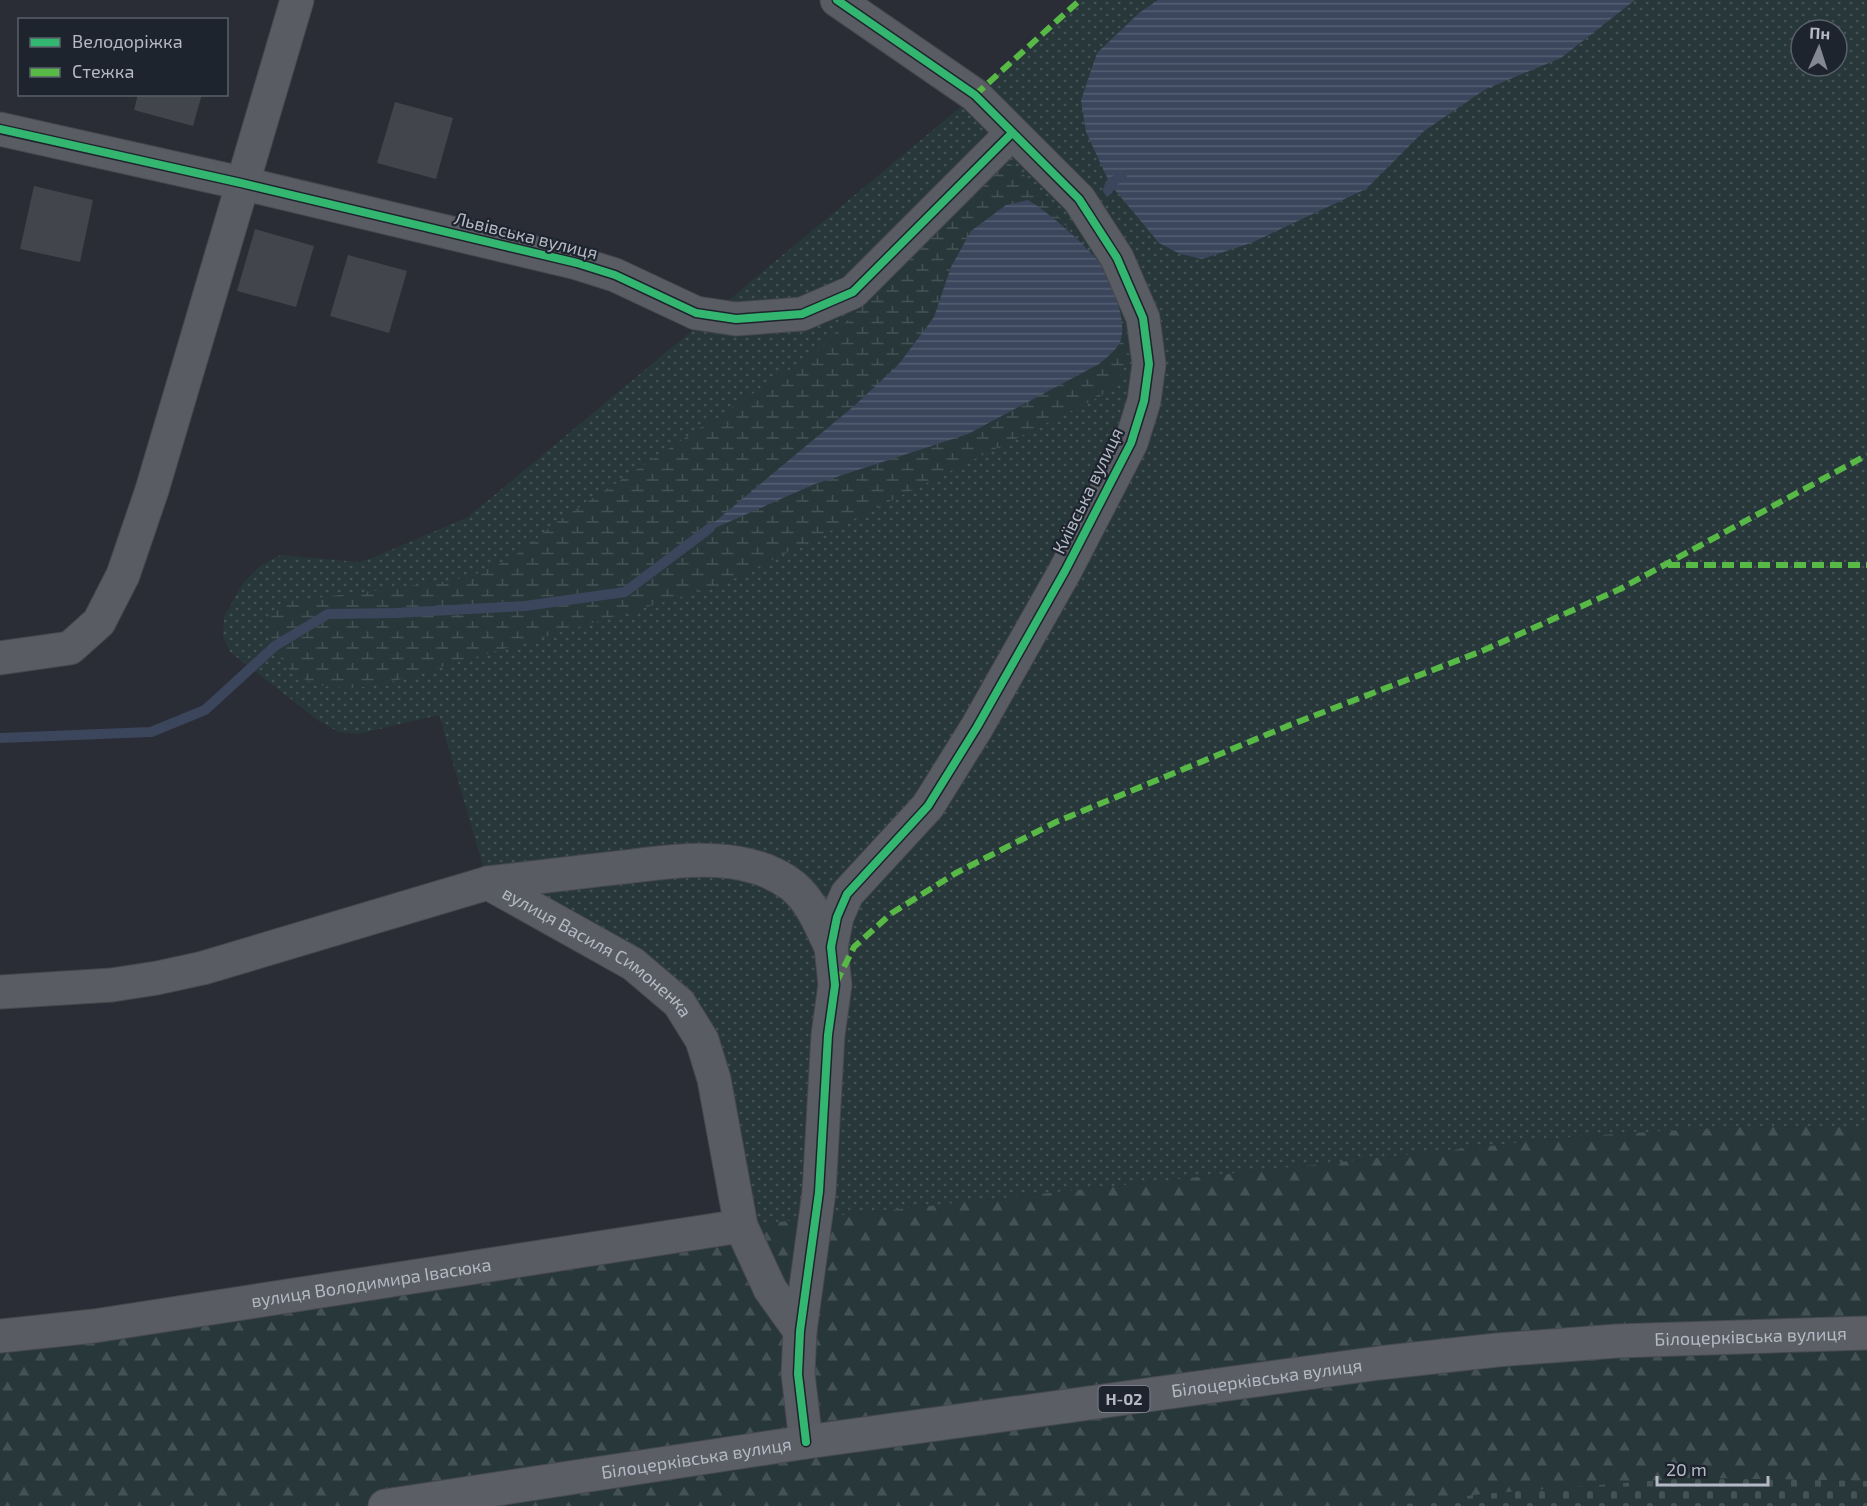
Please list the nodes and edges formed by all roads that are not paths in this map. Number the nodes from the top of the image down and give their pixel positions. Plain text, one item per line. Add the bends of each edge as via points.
1 (297, 0) edge
2 (837, 0) edge
3 (0, 129) edge
4 (1012, 133) junction
5 (241, 183) junction
6 (0, 658) edge
7 (488, 883) junction
8 (831, 947) junction
9 (0, 992) edge
10 (741, 1226) junction
11 (800, 1331) junction
12 (1867, 1333) edge
13 (0, 1336) edge
14 (806, 1442) junction
15 (386, 1506) edge

1 - 5 street
2 - 4 street, Київська вулиця via 975,95
3 - 5 street, Львівська вулиця
4 - 5 street, Львівська вулиця via 853,292 802,315 736,319 696,313 615,275 577,263
4 - 8 street, Київська вулиця via 1078,199 1117,258 1143,318 1149,364 1144,401 1131,443 977,728 928,806 847,894
5 - 6 street via 153,490 123,575 99,622 70,648
7 - 8 street via 694,860 731,861 767,872 792,886 811,905
7 - 9 street, вулиця Василя Симоненка via 203,968 112,985
7 - 10 street, вулиця Василя Симоненка via 633,964 679,1003 702,1040 714,1079
8 - 11 street, Київська вулиця via 835,985 828,1035 819,1192
10 - 11 street, вулиця Василя Симоненка via 770,1289
10 - 13 street, вулиця Володимира Івасюка via 94,1326
11 - 14 street, Київська вулиця via 798,1374
12 - 14 main road, Білоцерківська вулиця / Н-02 via 1617,1341 1497,1350
14 - 15 main road, Білоцерківська вулиця / Н-02

